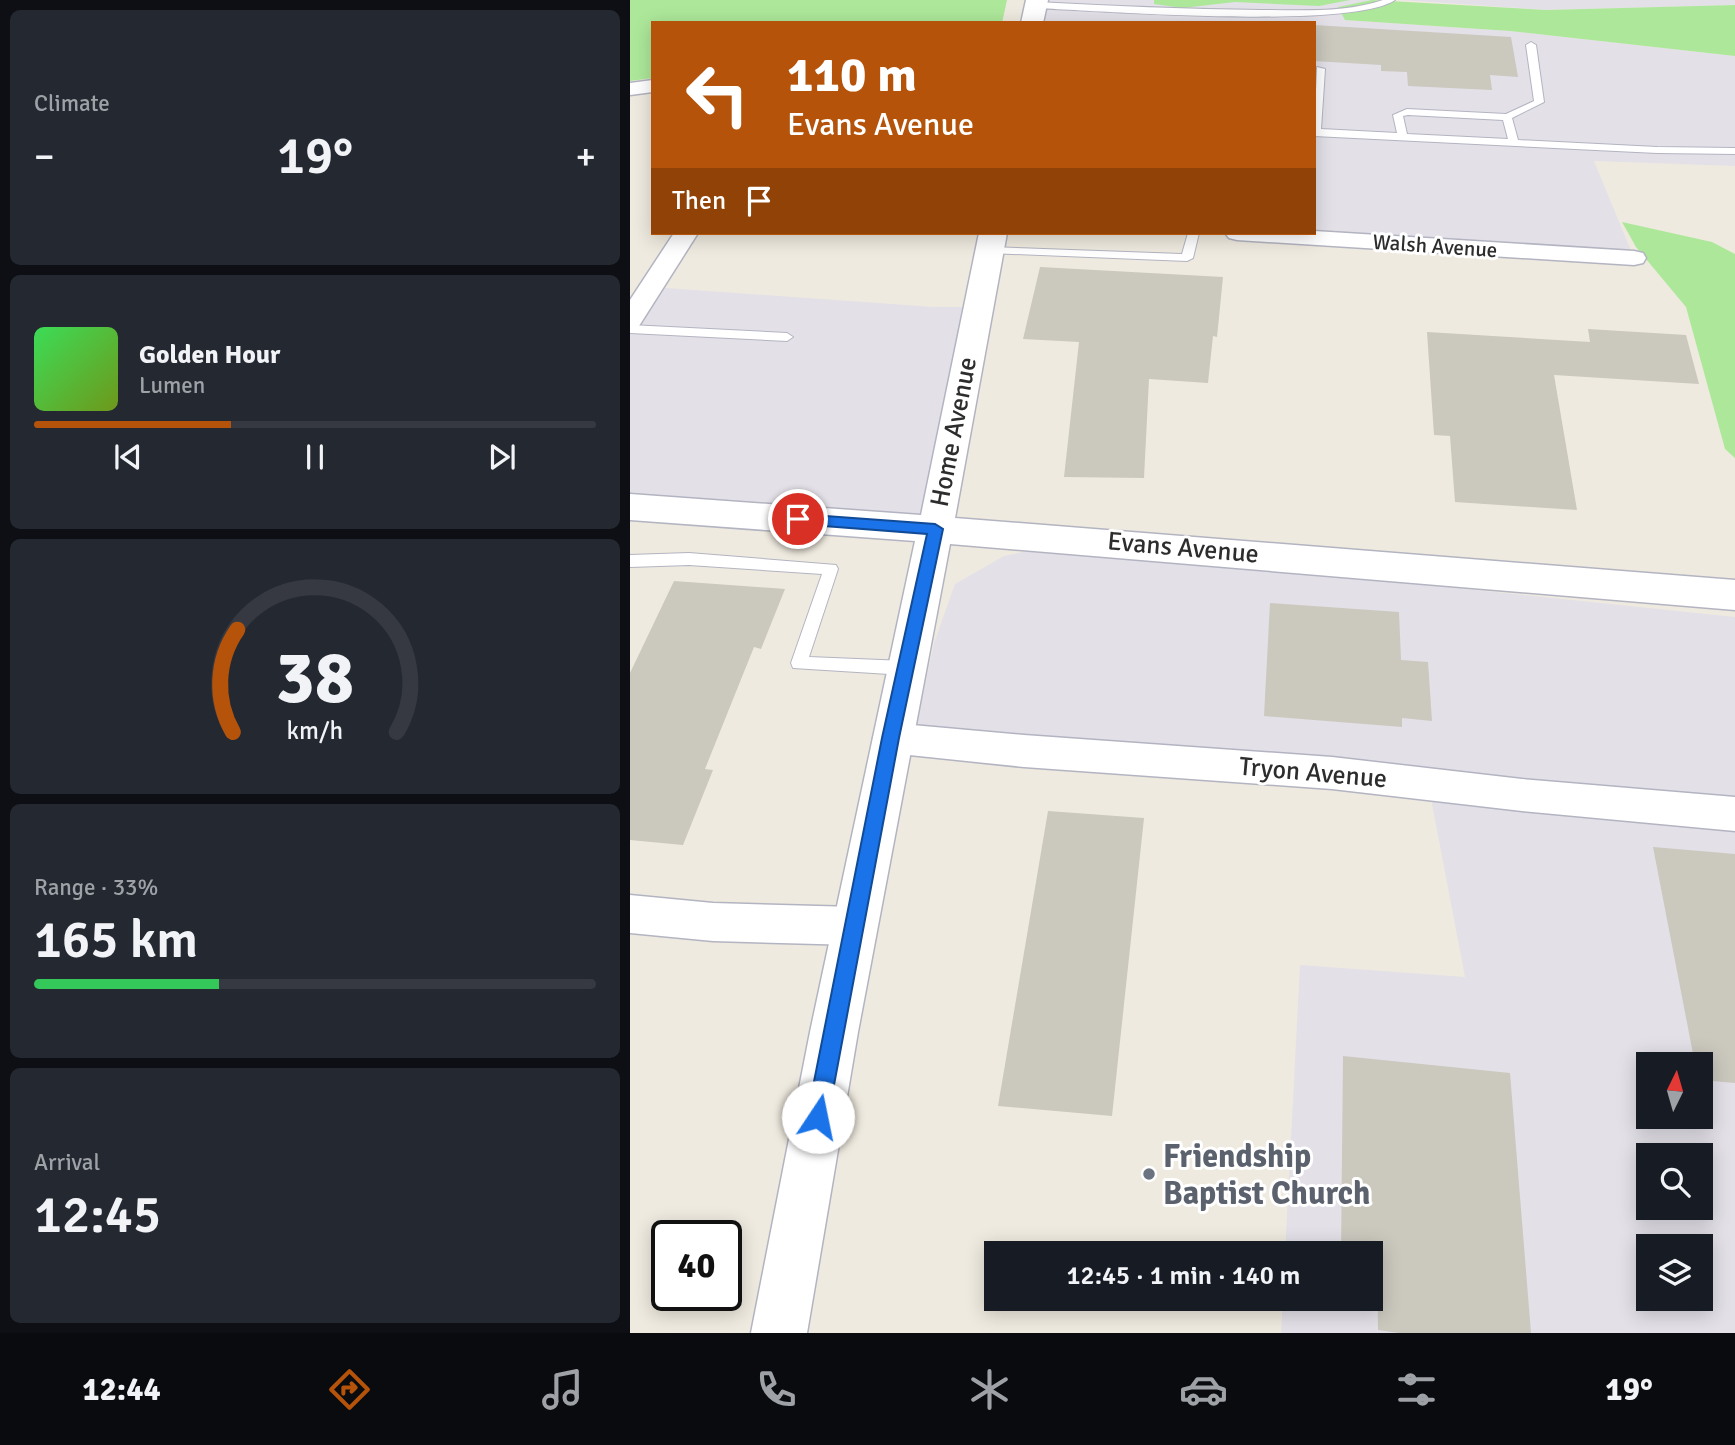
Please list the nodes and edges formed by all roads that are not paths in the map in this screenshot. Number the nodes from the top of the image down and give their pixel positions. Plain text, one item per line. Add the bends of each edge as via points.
1 (1391, 0) edge
2 (1035, 9) edge
3 (1531, 45) dead end
4 (1320, 69) dead end
5 (651, 86) edge
6 (630, 89) edge
7 (1507, 117) junction
8 (1316, 120) edge
9 (1316, 133) edge
10 (1403, 137) junction
11 (1514, 143) junction
12 (1735, 151) edge
13 (685, 235) edge
14 (1193, 235) edge
15 (1269, 235) edge
16 (991, 242) edge
17 (1634, 258) dead end
18 (630, 320) edge
19 (630, 329) edge
20 (787, 337) dead end
21 (631, 508) edge
22 (935, 529) junction
23 (630, 561) edge
24 (1735, 595) edge
25 (905, 667) junction
26 (890, 738) junction
27 (1735, 814) edge
28 (630, 914) edge
29 (855, 926) junction
30 (779, 1333) edge

1 - 2 lane via 1375,9 1309,13
3 - 7 lane via 1539,102
4 - 8 lane
5 - 6 street
7 - 10 lane via 1407,111 1398,115
7 - 11 lane
9 - 10 lane
10 - 11 lane
11 - 12 lane
13 - 18 street
14 - 16 lane via 1187,258
15 - 17 street, Walsh Avenue
16 - 22 street, Home Avenue
19 - 20 lane
21 - 22 street, Evans Avenue
22 - 24 street, Evans Avenue
22 - 25 street, Home Avenue
23 - 25 lane via 689,559 831,569 799,663
25 - 26 street, Home Avenue
26 - 27 street, Tryon Avenue via 1332,773
26 - 29 street, Home Avenue
28 - 29 street via 713,922
29 - 30 street, Home Avenue

